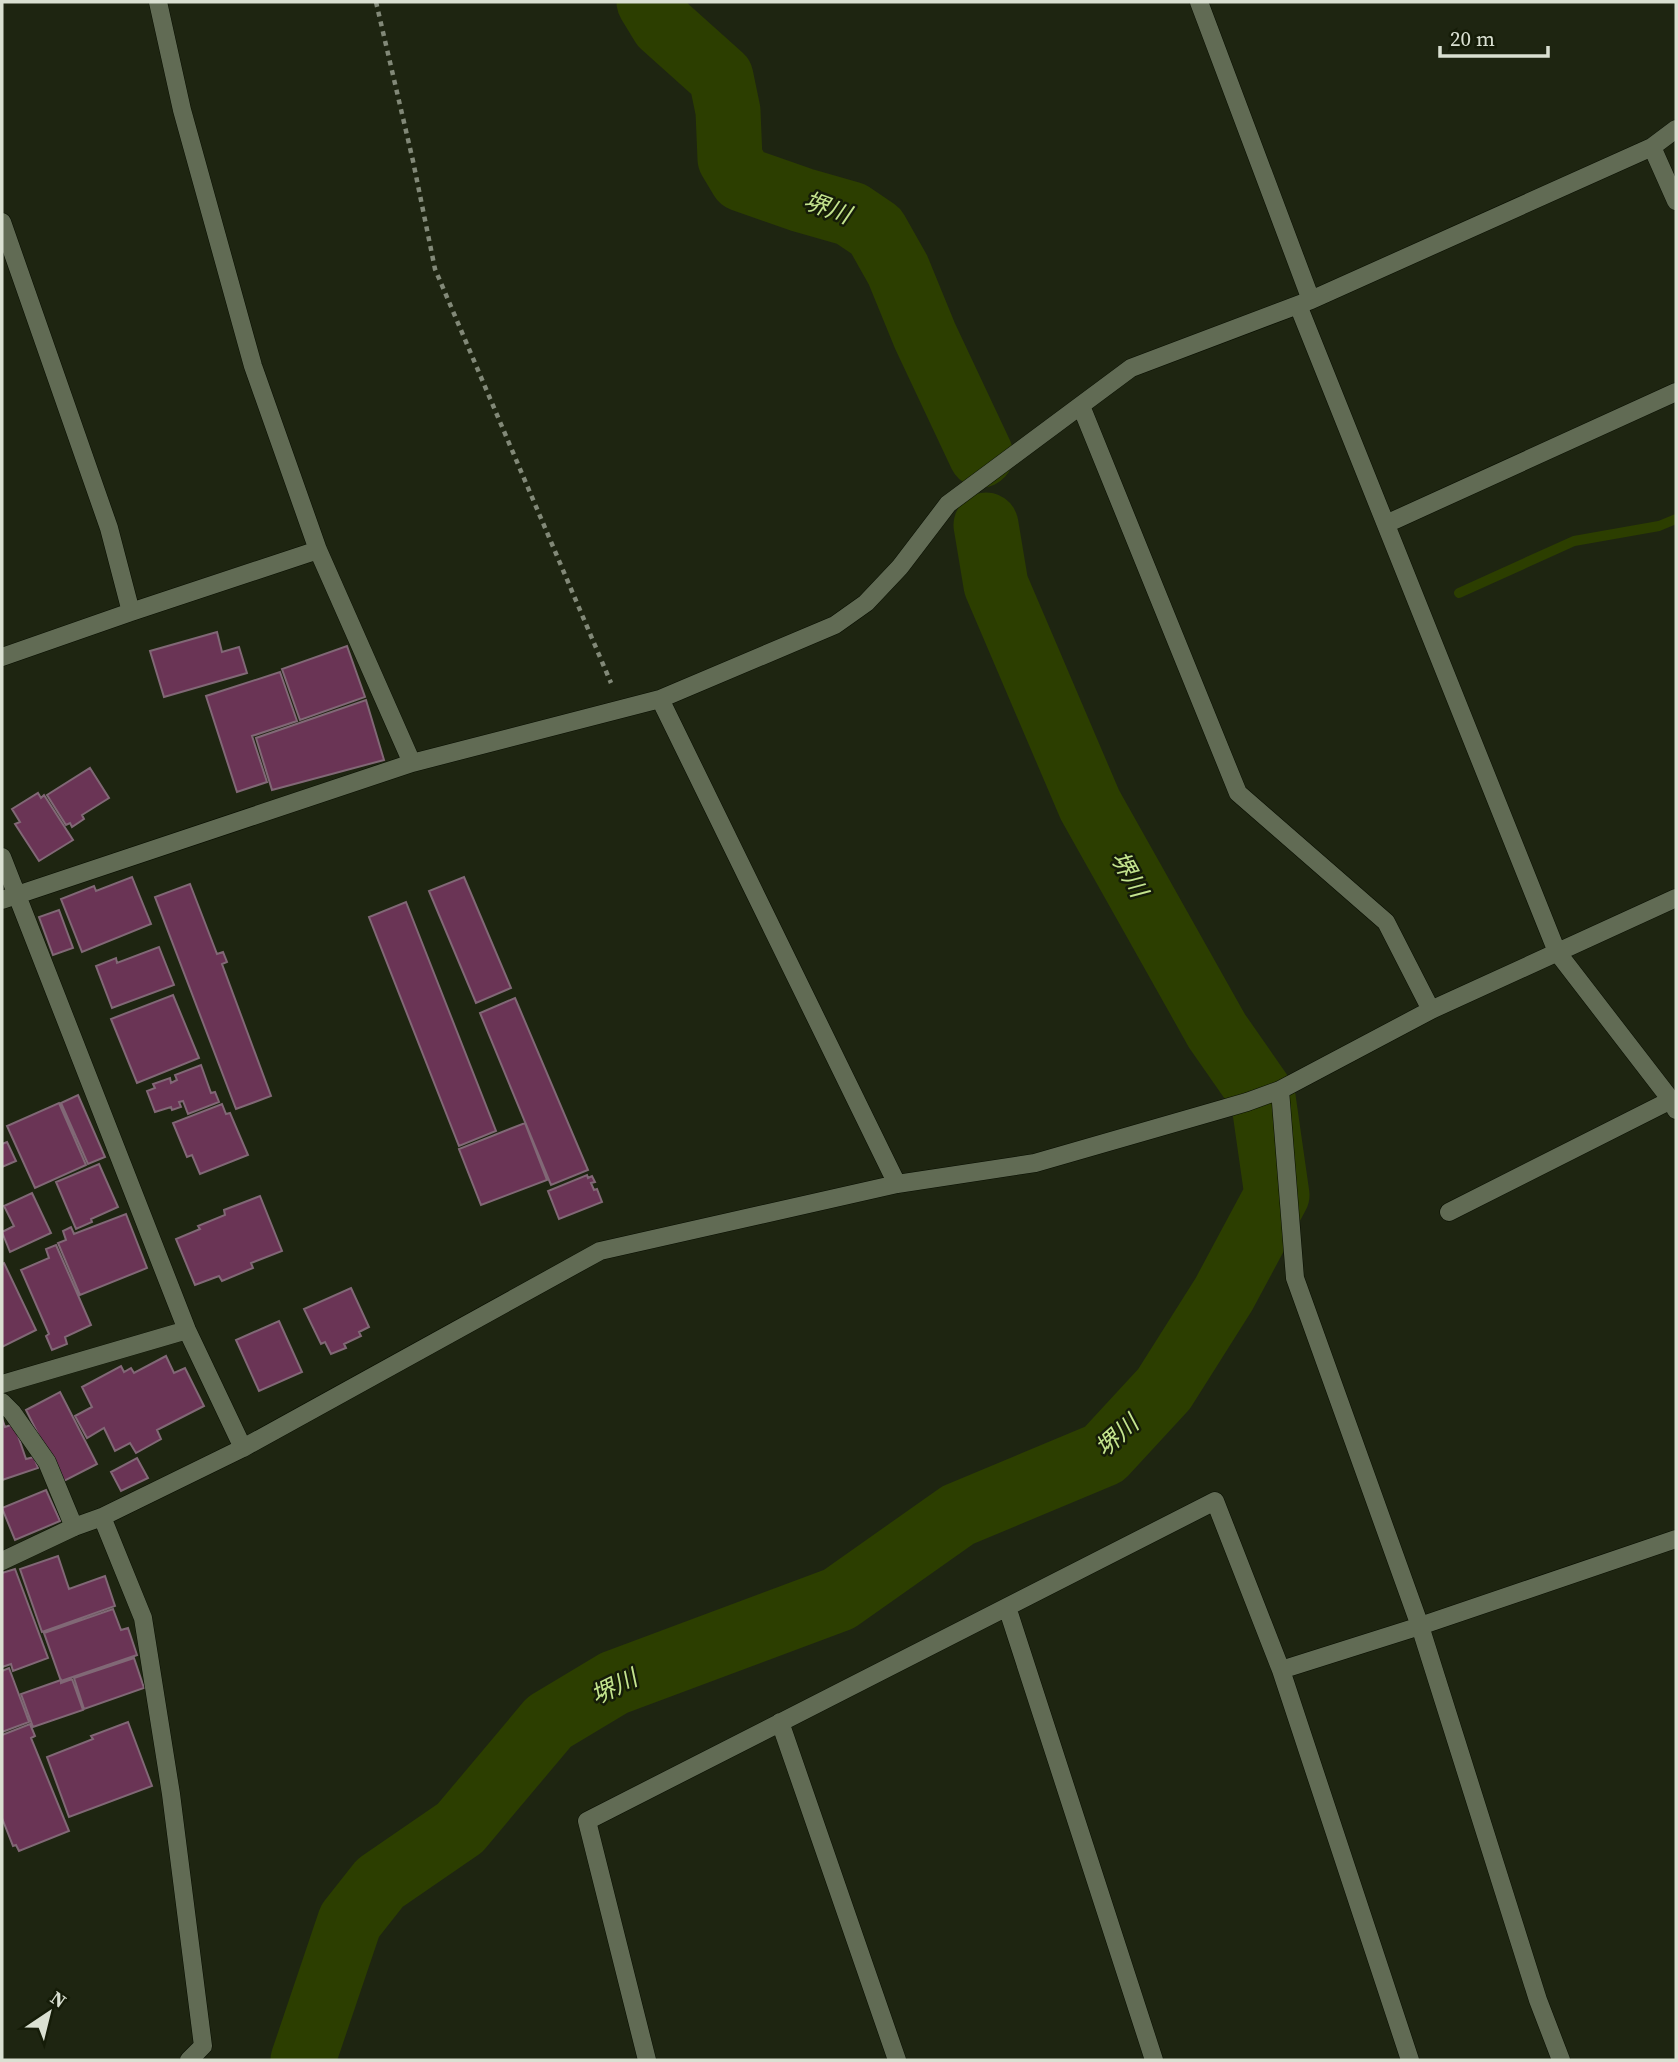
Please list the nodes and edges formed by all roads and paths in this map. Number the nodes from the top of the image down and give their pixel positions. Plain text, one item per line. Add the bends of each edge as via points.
1 (158, 2) edge
2 (376, 2) edge
3 (1199, 2) edge
4 (1676, 129) edge
5 (1652, 147) junction
6 (1676, 201) edge
7 (2, 222) edge
8 (1304, 302) junction
9 (1676, 392) edge
10 (1081, 406) junction
11 (1386, 524) junction
12 (318, 550) junction
13 (131, 612) junction
14 (2, 657) edge
15 (660, 699) junction
16 (622, 708) junction
17 (412, 763) junction
18 (2, 857) edge
19 (9, 897) edge
20 (1676, 898) edge
21 (1557, 952) junction
22 (1431, 1010) junction
23 (1279, 1091) junction
24 (1674, 1105) edge
25 (897, 1184) junction
26 (1449, 1212) dead end
27 (187, 1330) junction
28 (2, 1384) edge
29 (2, 1402) edge
30 (243, 1448) junction
31 (102, 1517) junction
32 (74, 1527) junction
33 (1676, 1539) edge
34 (2, 1560) edge
35 (1006, 1607) junction
36 (1420, 1626) junction
37 (1281, 1670) junction
38 (780, 1722) junction
39 (189, 2060) edge
40 (647, 2060) edge
41 (897, 2060) edge
42 (1154, 2060) edge
43 (1410, 2060) edge
44 (1561, 2060) edge

1 - 12 street via 182,110 253,366
2 - 16 path via 435,269
3 - 8 street
4 - 5 street
5 - 6 street
5 - 8 street
7 - 13 street via 109,528
8 - 10 street via 1131,368
8 - 11 street
9 - 11 street
10 - 15 street via 948,503 866,603 835,625
10 - 22 street via 1238,793 1385,922
11 - 21 street
12 - 13 street
12 - 17 street
13 - 14 street
15 - 16 street
15 - 25 street
16 - 17 street
17 - 19 street
18 - 19 street
19 - 27 street
20 - 21 street
21 - 22 street
21 - 24 street
22 - 23 street
23 - 25 street via 1035,1163
23 - 36 street via 1295,1278
24 - 26 street
25 - 30 street via 600,1251
27 - 28 street
27 - 30 street
29 - 32 street via 47,1462
30 - 31 street
31 - 32 street
31 - 39 street via 144,1618 204,2046
32 - 34 street
33 - 36 street
35 - 37 street via 1214,1502
35 - 38 street
35 - 42 street
36 - 37 street
36 - 44 street
37 - 43 street
38 - 40 street via 587,1821
38 - 41 street

